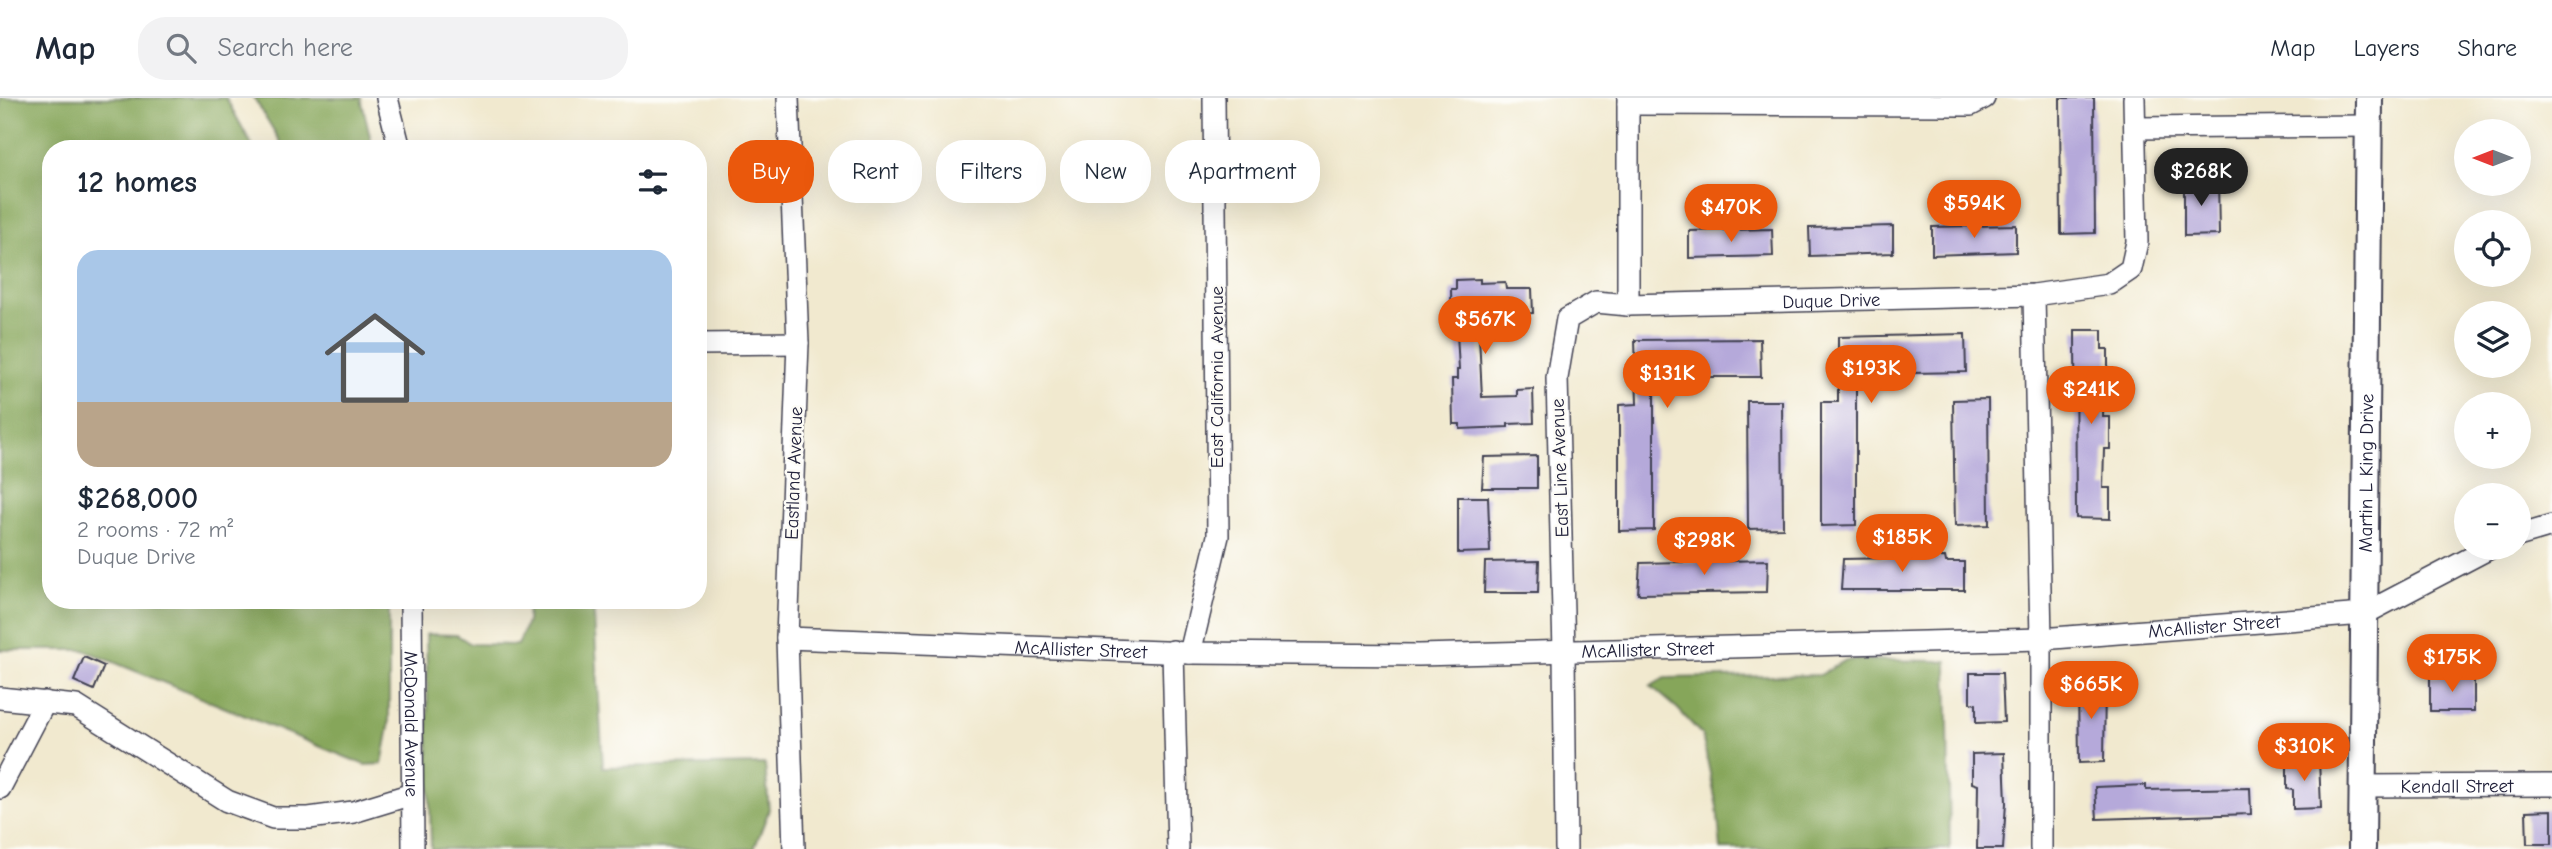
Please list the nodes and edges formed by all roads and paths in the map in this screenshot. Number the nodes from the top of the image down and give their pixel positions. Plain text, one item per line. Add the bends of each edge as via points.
1 (387, 98) edge
2 (788, 98) edge
3 (1214, 98) edge
4 (1983, 98) edge
5 (2134, 98) edge
6 (2370, 98) edge
7 (1628, 101) edge
8 (2369, 126) junction
9 (2135, 128) junction
10 (398, 140) edge
11 (2034, 295) junction
12 (1628, 305) junction
13 (798, 343) junction
14 (707, 344) edge
15 (2552, 526) edge
16 (2531, 532) edge
17 (2467, 560) edge
18 (411, 609) edge
19 (2364, 614) junction
20 (786, 638) junction
21 (2041, 639) junction
22 (1182, 652) junction
23 (1564, 652) junction
24 (0, 698) edge
25 (45, 702) junction
26 (2552, 785) edge
27 (2363, 786) junction
28 (0, 788) edge
29 (412, 794) junction
30 (413, 849) edge
31 (794, 849) edge
32 (1178, 849) edge
33 (1566, 849) edge
34 (2041, 849) edge
35 (2362, 849) edge

1 - 10 street
2 - 13 street, Eastland Avenue
3 - 22 street, East California Avenue via 1218,536
4 - 7 street via 1972,105
5 - 9 street, Duque Drive
6 - 8 main road, Martin L King Drive
7 - 12 street
8 - 9 street
8 - 19 main road, Martin L King Drive
9 - 11 street, Duque Drive via 2137,242 2131,269 2109,284
11 - 12 street, Duque Drive
11 - 21 street
12 - 23 street, East Line Avenue via 1596,302 1567,319 1557,378
13 - 14 street
13 - 20 street, Eastland Avenue
15 - 16 street
17 - 19 street, McAllister Street
18 - 29 street, McDonald Avenue
19 - 21 street, McAllister Street
19 - 27 main road, Martin L King Drive
20 - 22 street, McAllister Street
20 - 31 street, Eastland Avenue
21 - 23 street, McAllister Street
21 - 34 street
22 - 23 street, McAllister Street
22 - 32 street, East California Avenue
23 - 33 street, East Line Avenue
24 - 25 street
25 - 28 street
25 - 29 street via 76,706 227,801 273,818 353,813
26 - 27 street, Kendall Street
27 - 35 main road, Martin L King Drive
29 - 30 street, McDonald Avenue

